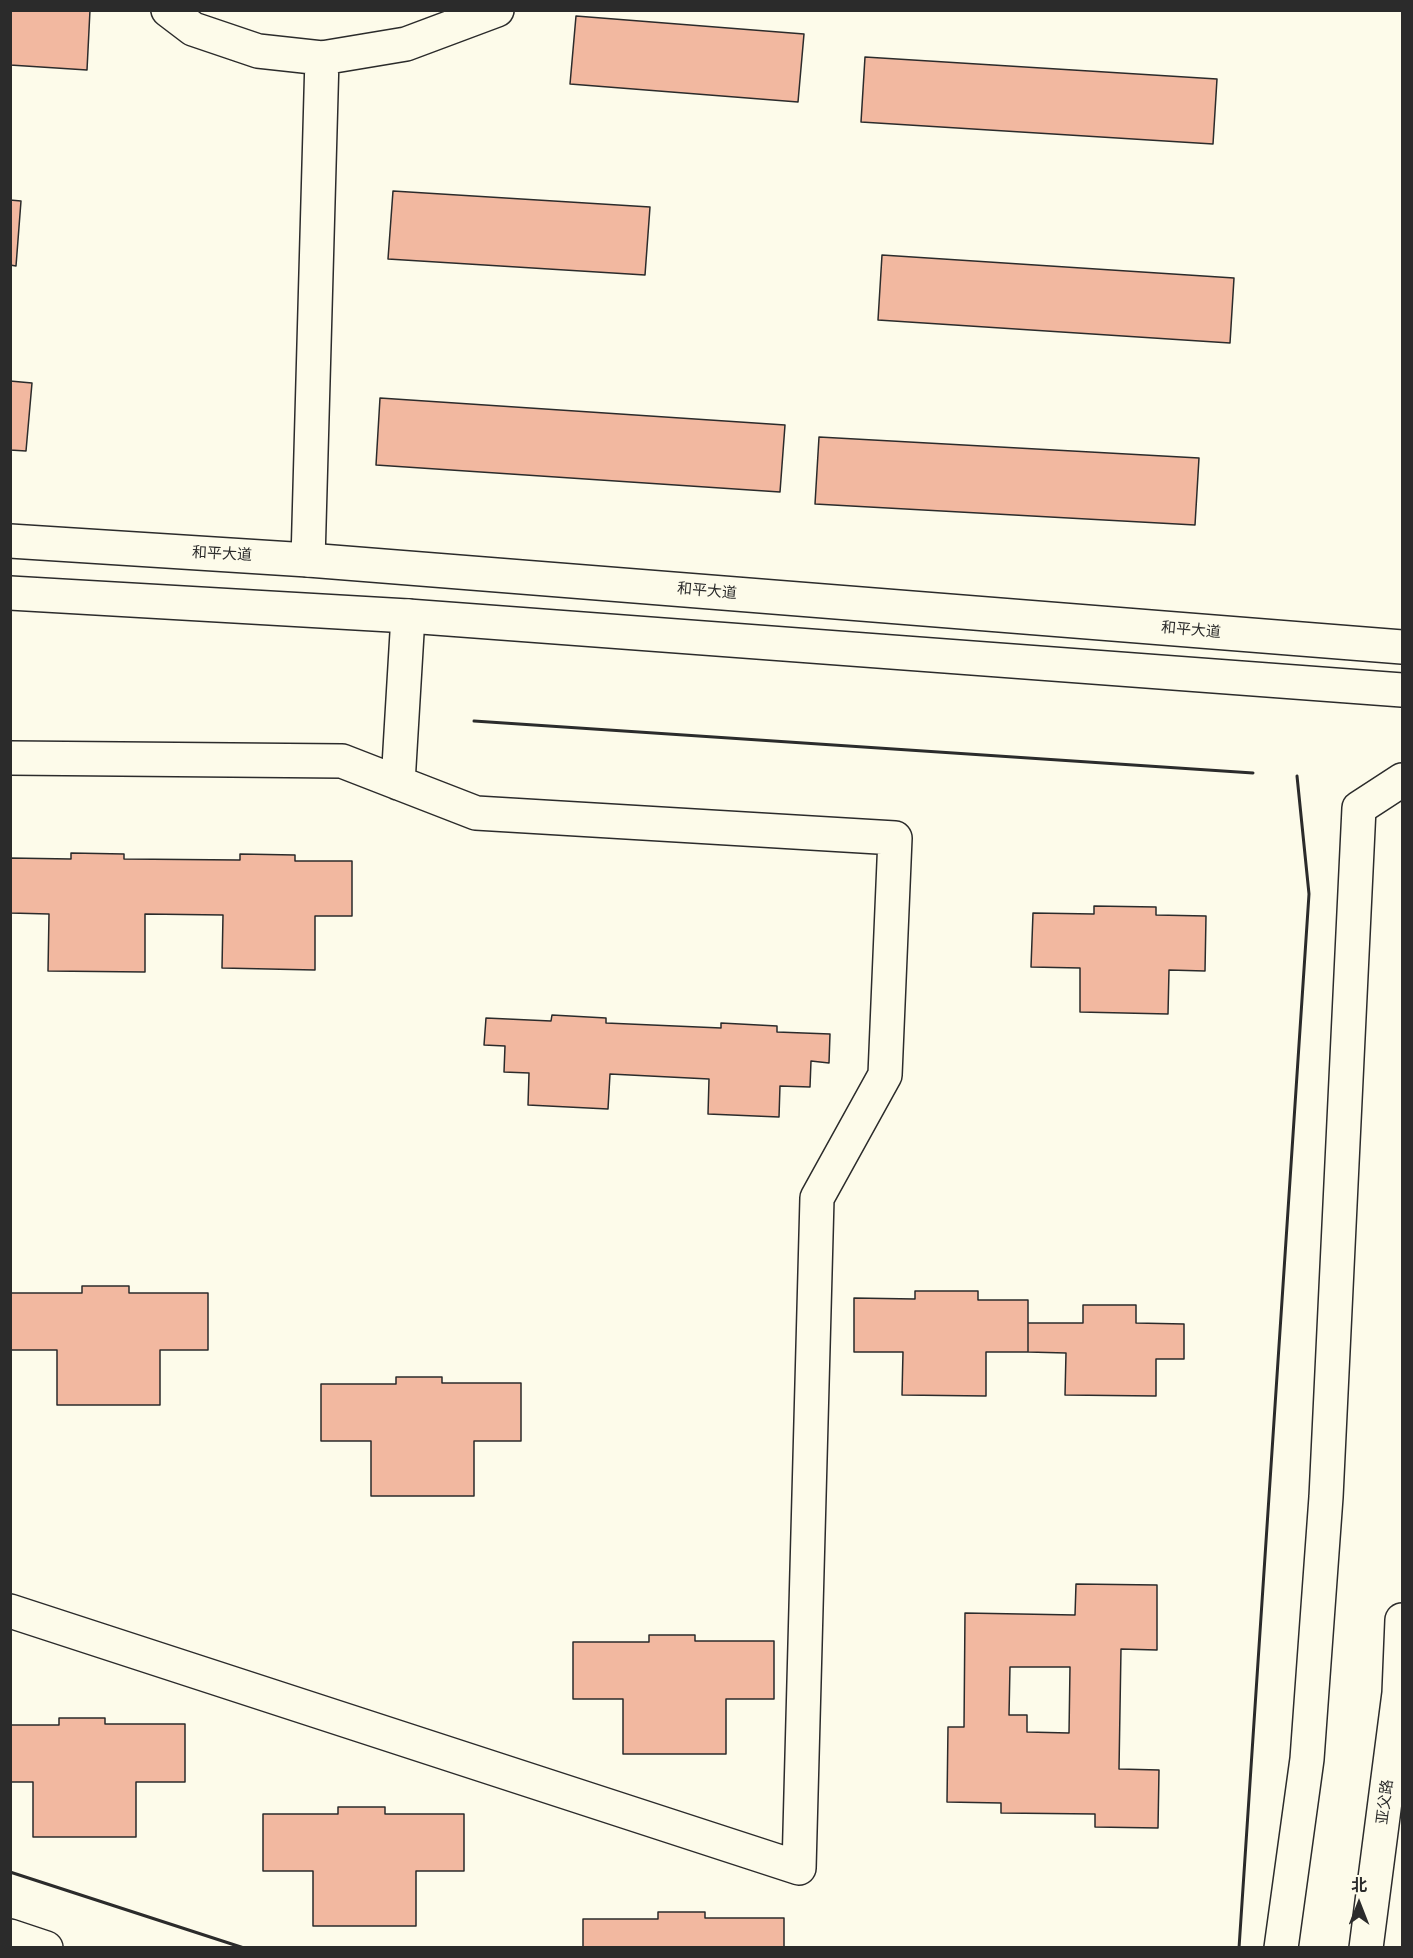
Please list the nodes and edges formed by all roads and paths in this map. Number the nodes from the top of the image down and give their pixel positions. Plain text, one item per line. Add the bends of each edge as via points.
1 (168, 10) edge
2 (497, 10) edge
3 (322, 58) junction
4 (10, 541) edge
5 (308, 560) junction
6 (10, 593) edge
7 (408, 616) junction
8 (1402, 647) edge
9 (1402, 690) edge
10 (10, 758) edge
11 (1402, 780) edge
12 (398, 783) junction
13 (10, 1611) edge
14 (1402, 1620) edge
15 (10, 1936) edge
16 (46, 1947) edge
17 (1281, 1947) edge
18 (1366, 1947) edge

1 - 3 street via 193,28 258,51
2 - 3 street via 406,44
3 - 5 street
4 - 5 street, 和平大道
5 - 8 street, 和平大道
6 - 7 street
7 - 9 street
7 - 12 street
10 - 12 street via 342,761
11 - 17 street via 1359,808 1326,1497 1307,1758
12 - 13 street via 476,813 895,838 885,1075 817,1198 799,1868
14 - 18 street, 亚父路 via 1399,1693
15 - 16 street

